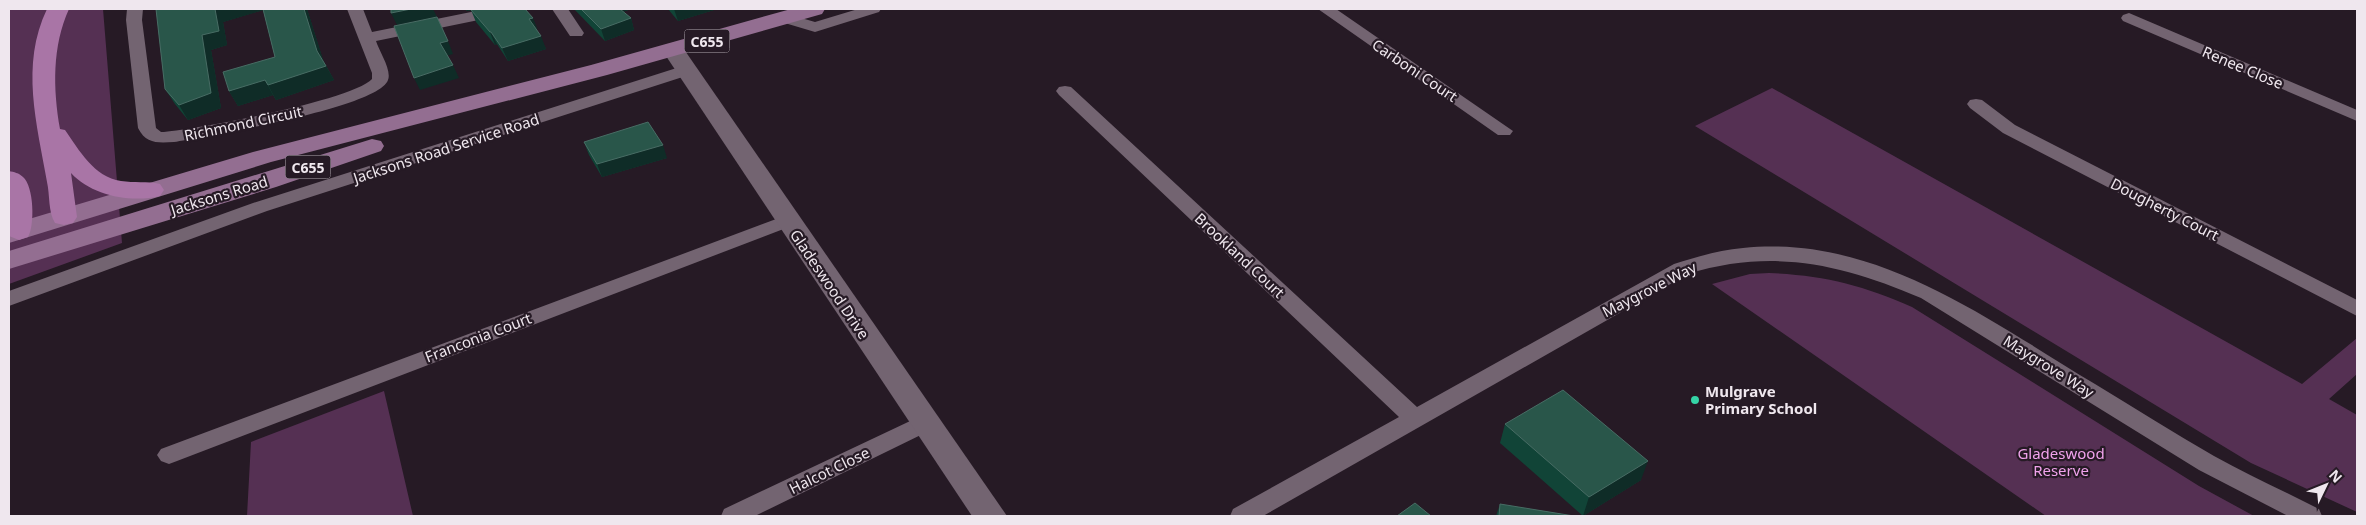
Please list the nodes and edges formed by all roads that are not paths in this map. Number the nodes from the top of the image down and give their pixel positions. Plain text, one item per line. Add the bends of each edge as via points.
1 (58, 9) edge
2 (135, 9) edge
3 (355, 9) edge
4 (508, 9) edge
5 (560, 9) edge
6 (814, 9) edge
7 (873, 9) edge
8 (1326, 9) edge
9 (784, 18) junction
10 (2130, 18) dead end
11 (576, 33) dead end
12 (366, 38) junction
13 (680, 60) junction
14 (599, 70) junction
15 (1065, 92) dead end
16 (1976, 104) dead end
17 (2357, 116) edge
18 (47, 121) junction
19 (1504, 131) dead end
20 (9, 178) edge
21 (151, 190) junction
22 (787, 222) junction
23 (65, 229) junction
24 (15, 245) edge
25 (9, 299) edge
26 (2357, 308) edge
27 (1414, 418) junction
28 (925, 424) junction
29 (169, 455) dead end
30 (733, 516) edge
31 (990, 516) edge
32 (1242, 516) edge
33 (2310, 516) edge

1 - 18 highway via 53,17 44,59
2 - 12 street, Richmond Circuit via 147,128 158,138 281,116 359,95 380,80
3 - 12 street, Richmond Circuit
4 - 12 street
5 - 11 street
6 - 9 main road, Jacksons Road / C655
7 - 9 street via 815,27
8 - 19 street, Carboni Court
9 - 13 main road, Jacksons Road / C655
10 - 17 street, Renee Close
13 - 14 main road, Jacksons Road / C655
13 - 22 street, Gladeswood Drive
13 - 25 street, Jacksons Road Service Road
14 - 21 main road, Jacksons Road / C655 via 262,157
14 - 23 main road, Jacksons Road / C655 via 267,181
15 - 27 street, Brookland Court
16 - 26 street, Dougherty Court via 2009,129
18 - 21 highway via 73,163 106,187
18 - 23 highway via 63,194
20 - 24 highway via 15,183 19,204
21 - 23 main road, Jacksons Road / C655
22 - 28 street, Gladeswood Drive
22 - 29 street, Franconia Court
23 - 24 main road, Jacksons Road / C655
27 - 32 street, Maygrove Way
27 - 33 street, Maygrove Way via 1681,270 1734,255 1802,255 1873,270 1928,293 2207,464
28 - 30 street, Halcot Close
28 - 31 street, Gladeswood Drive

